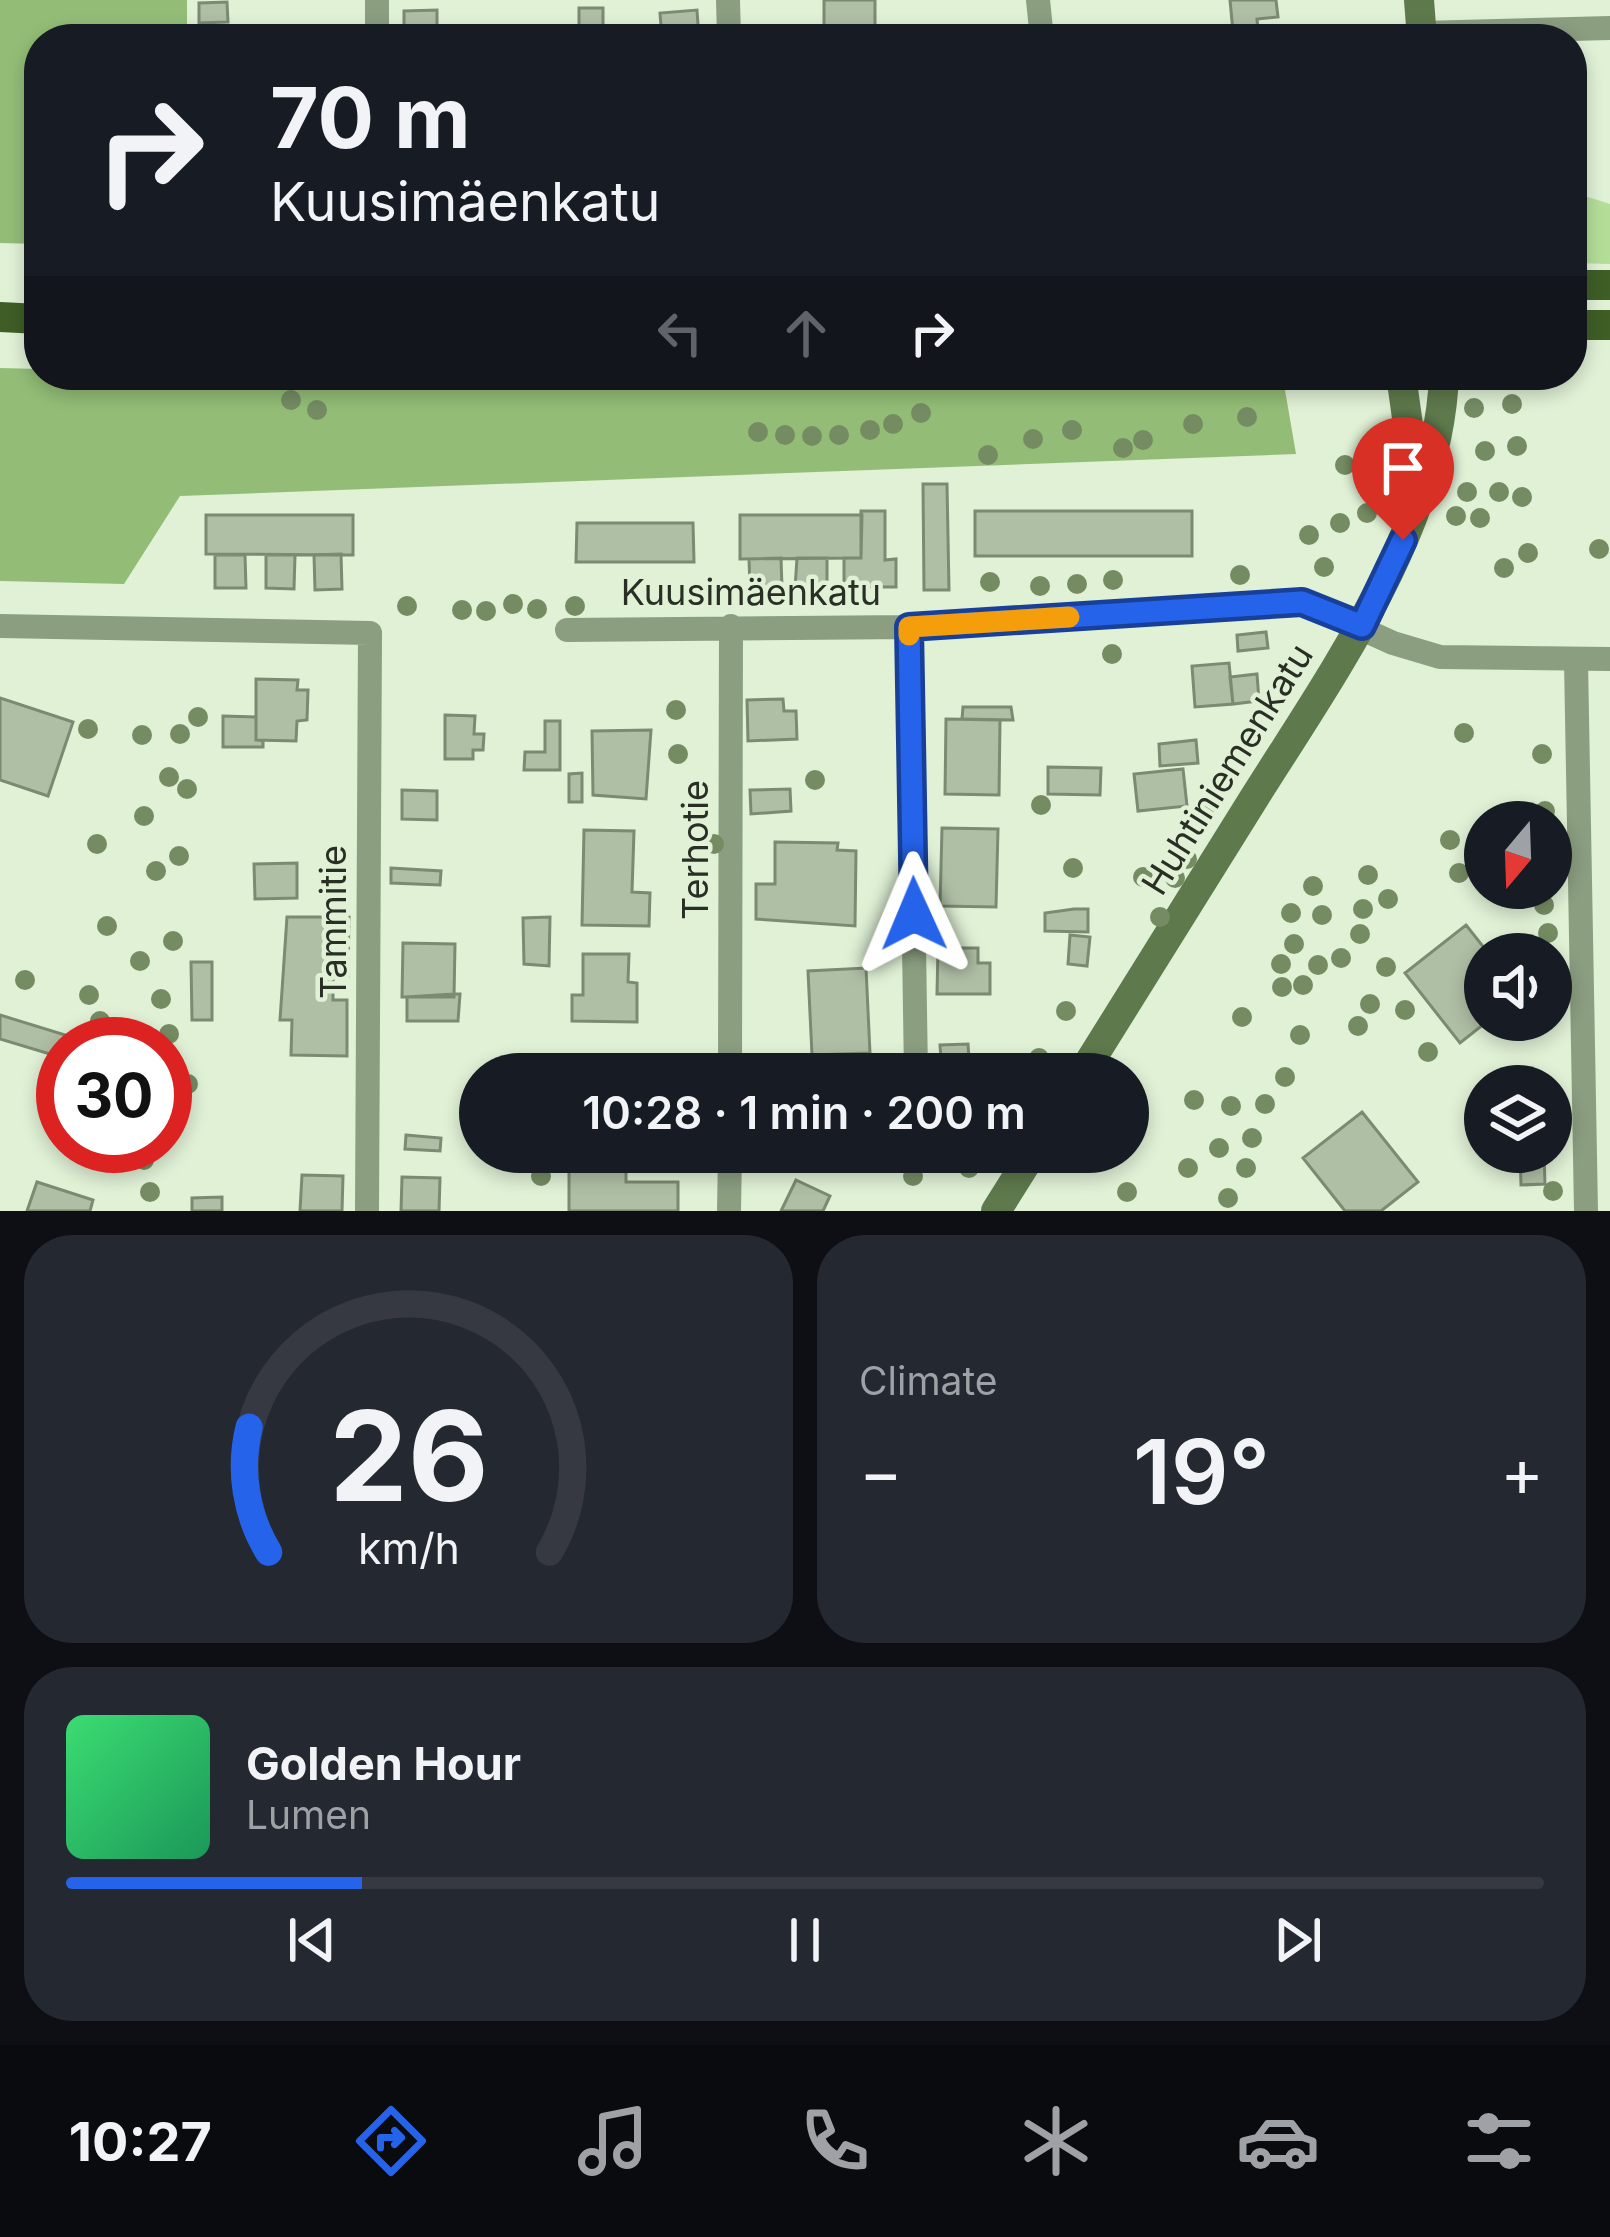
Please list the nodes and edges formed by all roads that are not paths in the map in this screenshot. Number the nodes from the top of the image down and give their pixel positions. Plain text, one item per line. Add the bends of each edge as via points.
1 (1403, 390) edge
2 (1442, 390) edge
3 (1416, 495) junction
4 (0, 626) edge
5 (731, 626) junction
6 (1362, 626) junction
7 (909, 627) junction
8 (567, 630) dead end
9 (1610, 659) edge
10 (1576, 661) junction
11 (730, 1053) edge
12 (916, 1053) edge
13 (1095, 1053) edge
14 (730, 1173) edge
15 (1020, 1173) edge
16 (367, 1211) edge
17 (730, 1211) edge
18 (996, 1211) edge
19 (1586, 1211) edge

1 - 3 street, Huhtiniemenkatu
2 - 3 street, Huhtiniemenkatu
3 - 6 street, Huhtiniemenkatu
4 - 16 street, Tammitie via 370,633
5 - 7 street, Kuusimäenkatu
5 - 8 street, Kuusimäenkatu
5 - 11 street, Terhotie
6 - 7 street, Kuusimäenkatu via 1302,602
6 - 10 street, Kuusimäenkatu via 1440,656
6 - 13 street, Huhtiniemenkatu
7 - 12 street
9 - 10 street, Kuusimäenkatu
10 - 19 street
14 - 17 street
15 - 18 street

